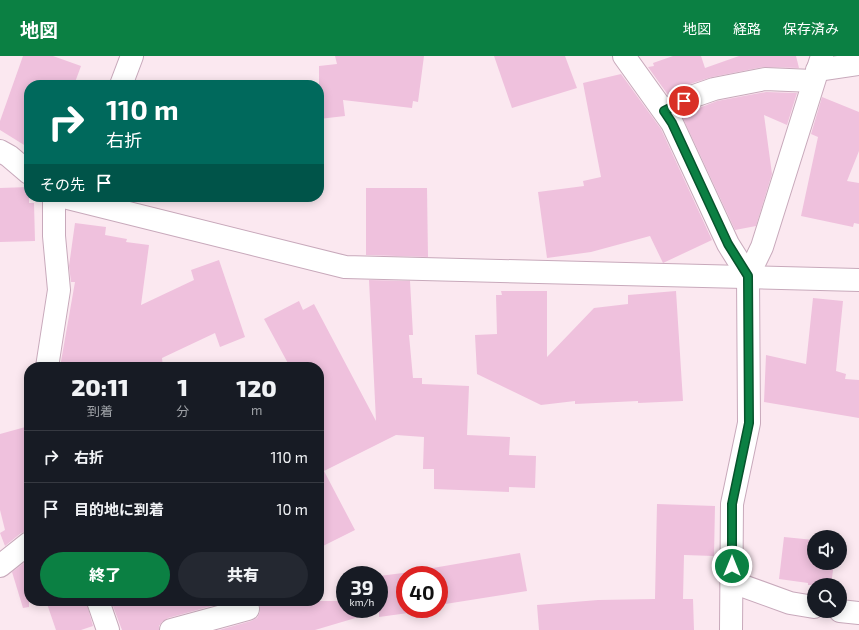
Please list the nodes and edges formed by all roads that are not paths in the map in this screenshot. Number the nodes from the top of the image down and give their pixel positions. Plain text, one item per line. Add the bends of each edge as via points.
1 (132, 56) edge
2 (624, 56) edge
3 (859, 64) edge
4 (817, 69) edge
5 (123, 80) edge
6 (664, 111) junction
7 (10, 154) edge
8 (24, 168) edge
9 (54, 202) edge
10 (84, 202) edge
11 (748, 276) junction
12 (859, 280) edge
13 (48, 362) edge
14 (24, 547) edge
15 (0, 566) edge
16 (732, 582) junction
17 (100, 606) edge
18 (807, 606) edge
19 (248, 609) dead end
20 (847, 612) edge
21 (859, 613) edge
22 (108, 630) edge
23 (171, 630) edge
24 (731, 630) edge

1 - 5 street
2 - 6 street
3 - 4 street
4 - 6 street via 714,89
4 - 11 street via 762,248
6 - 11 street via 672,123 728,244
7 - 8 street
9 - 13 street via 59,290
10 - 11 street via 345,267
11 - 12 street
11 - 16 street via 749,423 732,504
14 - 15 street
16 - 18 street via 790,603
16 - 24 street
17 - 22 street
19 - 23 street
20 - 21 street

